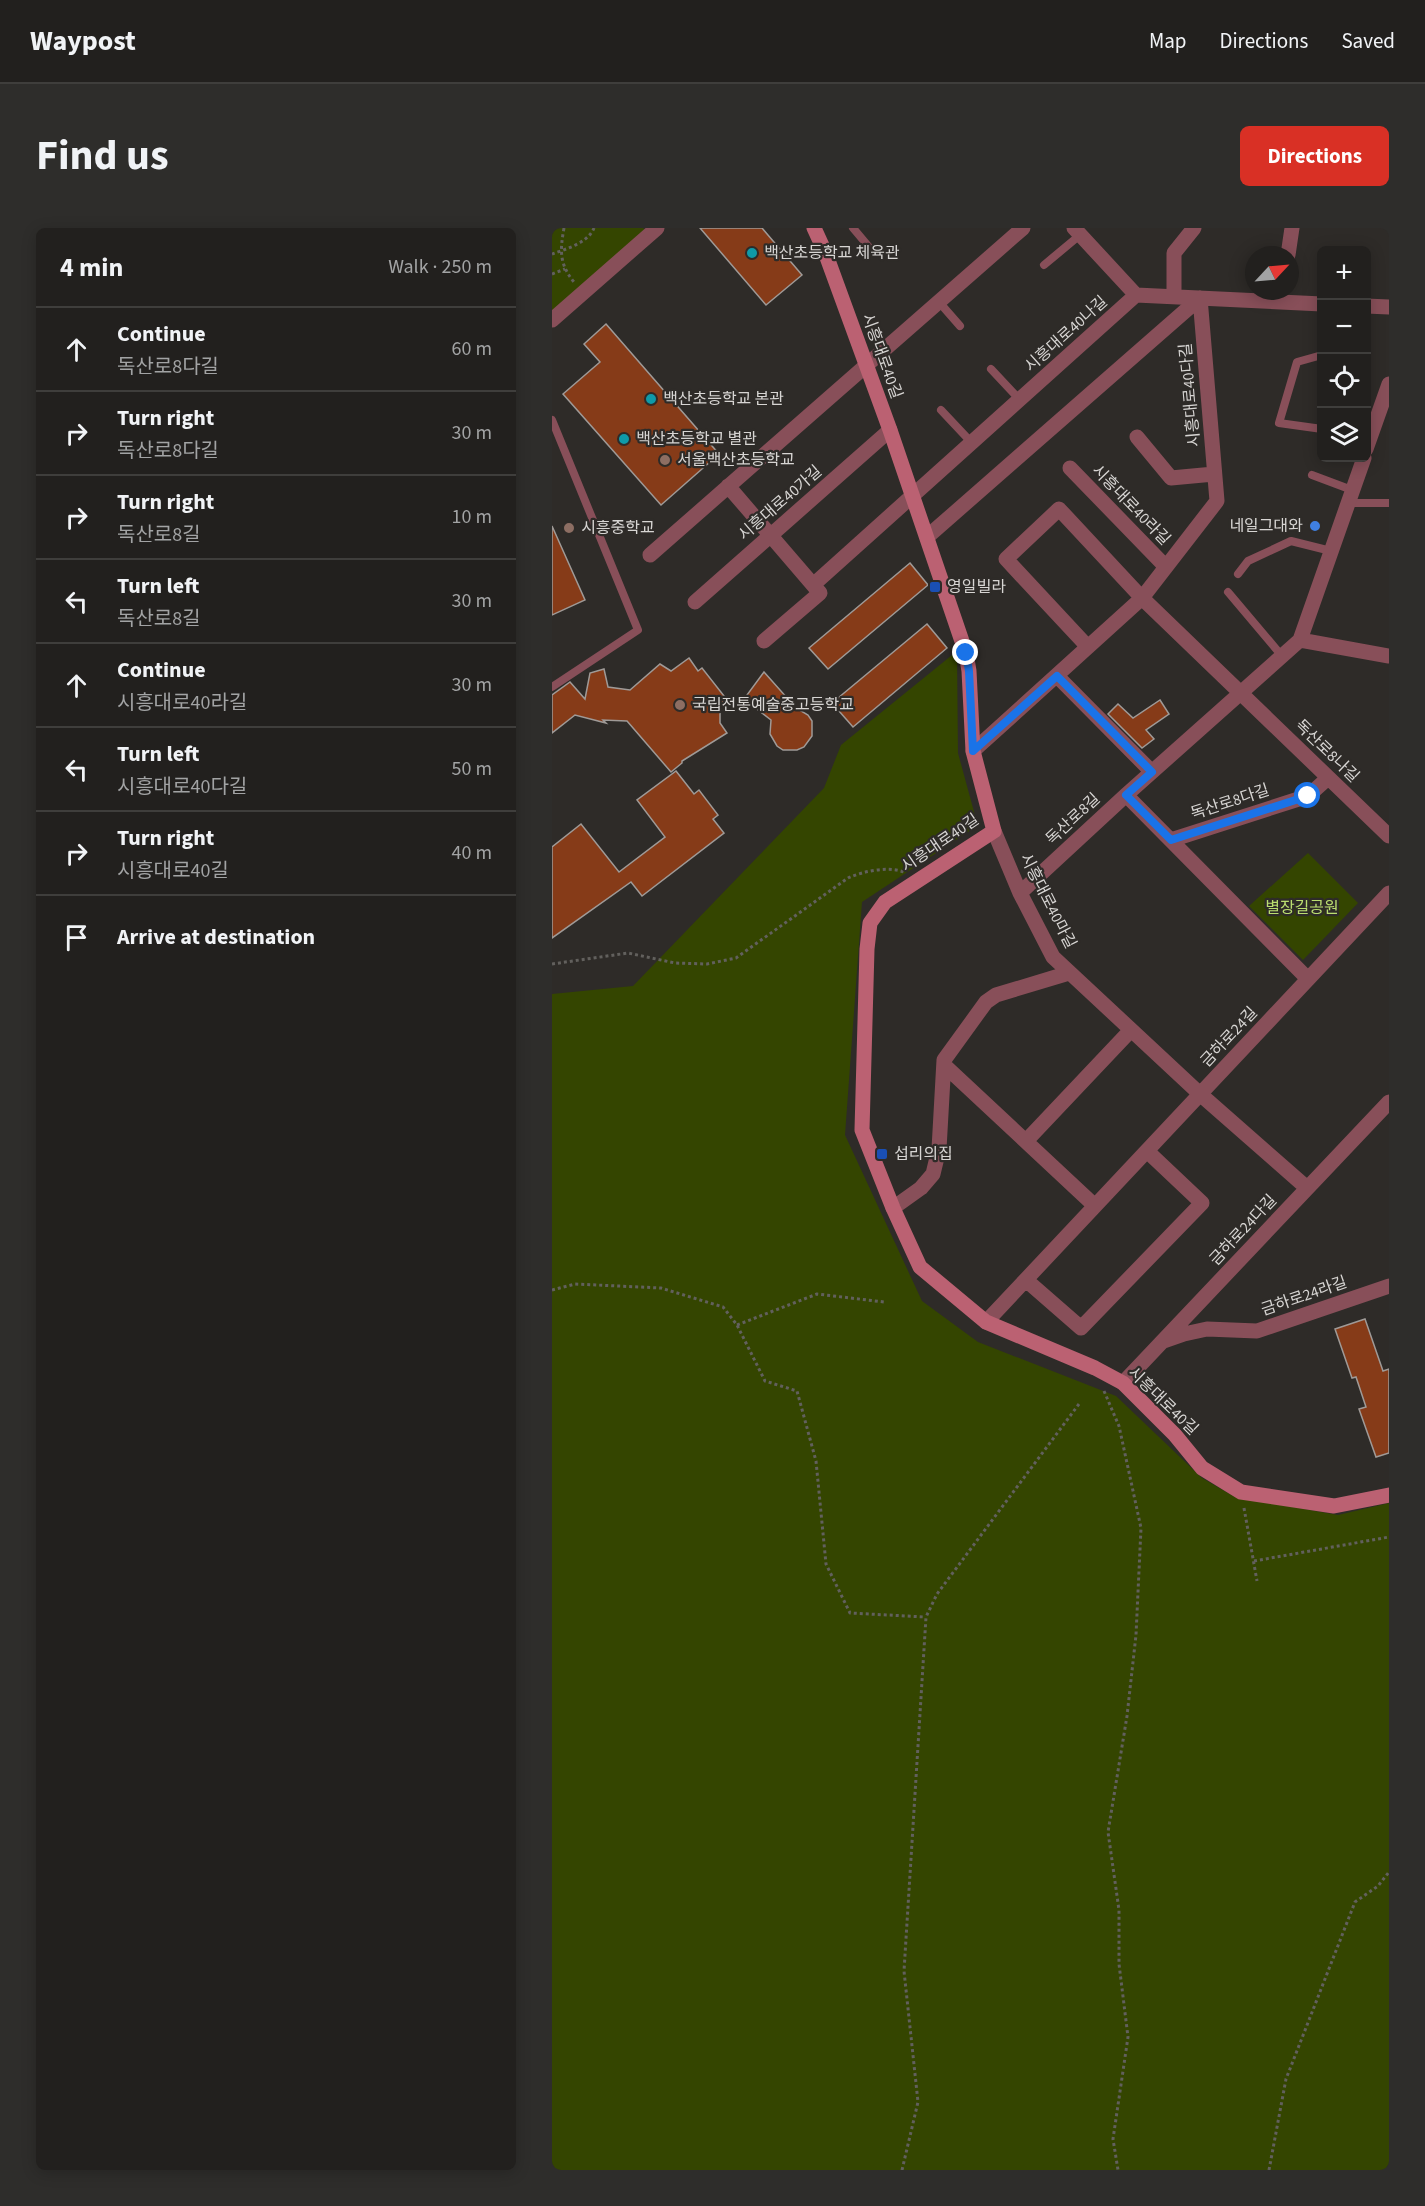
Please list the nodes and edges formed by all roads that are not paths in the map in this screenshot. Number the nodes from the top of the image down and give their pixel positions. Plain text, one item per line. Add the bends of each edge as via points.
1 (657, 228) edge
2 (814, 228) edge
3 (853, 228) edge
4 (1022, 228) edge
5 (1194, 228) edge
6 (1292, 228) edge
7 (1077, 231) edge
8 (1289, 246) edge
9 (869, 247) dead end
10 (1044, 265) dead end
11 (1136, 295) junction
12 (1174, 297) junction
13 (1245, 297) edge
14 (1200, 298) junction
15 (1299, 299) edge
16 (939, 302) junction
17 (1317, 303) edge
18 (1371, 306) edge
19 (1389, 307) edge
20 (552, 320) edge
21 (960, 326) dead end
22 (1317, 356) edge
23 (866, 366) junction
24 (991, 369) dead end
25 (1389, 384) edge
26 (1020, 400) junction
27 (941, 410) dead end
28 (552, 420) edge
29 (1317, 428) edge
30 (890, 430) junction
31 (1137, 437) dead end
32 (1373, 438) edge
33 (972, 443) junction
34 (1363, 462) edge
35 (1070, 468) dead end
36 (1214, 474) junction
37 (1312, 475) dead end
38 (728, 486) junction
39 (913, 497) junction
40 (1350, 497) junction
41 (1389, 503) edge
42 (770, 535) junction
43 (927, 537) junction
44 (1331, 551) junction
45 (650, 555) dead end
46 (1166, 567) junction
47 (1238, 574) dead end
48 (813, 585) junction
49 (1228, 592) dead end
50 (1142, 598) junction
51 (695, 602) dead end
52 (1300, 640) junction
53 (764, 641) dead end
54 (1088, 647) junction
55 (1282, 656) junction
56 (1389, 656) edge
57 (1057, 676) junction
58 (552, 687) edge
59 (1240, 692) junction
60 (973, 751) junction
61 (1152, 772) junction
62 (1329, 778) junction
63 (1126, 795) junction
64 (994, 831) junction
65 (1389, 836) edge
66 (1171, 840) junction
67 (1020, 892) junction
68 (1389, 893) edge
69 (1069, 973) junction
70 (1308, 979) junction
71 (1131, 1030) junction
72 (944, 1065) junction
73 (1200, 1094) junction
74 (1389, 1102) edge
75 (1026, 1141) junction
76 (1147, 1151) junction
77 (1307, 1188) junction
78 (1095, 1206) junction
79 (893, 1208) junction
80 (1026, 1280) junction
81 (1389, 1286) edge
82 (986, 1322) junction
83 (1160, 1343) junction
84 (1123, 1383) junction
85 (1389, 1495) edge

1 - 20 street
2 - 23 street, 시흥대로40길
3 - 9 lane
4 - 16 street
5 - 12 street via 1174,254
6 - 8 street
7 - 10 lane
7 - 11 street
11 - 12 street
11 - 26 street, 시흥대로40나길
12 - 14 street
13 - 14 street
14 - 36 street, 시흥대로40다길
14 - 43 street, 시흥대로40다길
15 - 17 street
16 - 21 lane
16 - 23 street
18 - 19 street
22 - 29 lane via 1297,362 1279,423
23 - 30 street, 시흥대로40길
23 - 38 street
24 - 26 lane
25 - 32 street
26 - 33 street, 시흥대로40나길
27 - 33 lane
28 - 58 lane via 638,630
30 - 39 street, 시흥대로40길
30 - 42 street, 시흥대로40가길
31 - 36 street via 1171,477
33 - 39 street, 시흥대로40나길
34 - 40 street, 독산로8길
35 - 46 street, 시흥대로40라길
36 - 46 street, 시흥대로40다길 via 1216,501
37 - 40 lane
38 - 42 street
38 - 45 street
39 - 43 street, 시흥대로40길
39 - 48 street
40 - 41 lane
40 - 44 street, 독산로8길
42 - 48 street
42 - 51 street, 시흥대로40가길
43 - 60 street, 시흥대로40길 via 966,653
44 - 47 lane via 1290,541 1248,561
44 - 52 street, 독산로8길
46 - 50 street, 시흥대로40다길
48 - 53 street via 820,593
49 - 55 lane
50 - 54 street, 시흥대로40다길
50 - 54 street via 1059,509 1006,559
50 - 59 street
52 - 55 street, 독산로8길
52 - 56 street
54 - 57 street, 시흥대로40다길
55 - 59 street, 독산로8길
57 - 60 street, 시흥대로40다길
57 - 61 street
59 - 61 street, 독산로8길
59 - 62 street, 독산로8나길
60 - 64 street, 시흥대로40길
61 - 63 street, 독산로8길
62 - 65 street, 독산로8나길
62 - 66 street, 독산로8다길 via 1308,796
63 - 66 street
63 - 67 street, 독산로8길
64 - 67 street, 시흥대로40마길
64 - 79 street, 시흥대로40길 via 885,902 870,923 862,1130
66 - 70 street
67 - 69 street, 시흥대로40마길 via 1053,957
68 - 70 street, 금하로24길
69 - 71 street, 시흥대로40마길
69 - 72 street via 996,995 986,1002
70 - 73 street, 금하로24길
71 - 73 street, 시흥대로40마길
71 - 75 street
72 - 75 street
72 - 79 street via 939,1149 933,1174
73 - 76 street, 금하로24길
73 - 77 street, 시흥대로40마길
74 - 77 street, 금하로24다길
75 - 78 street
76 - 78 street, 금하로24길
76 - 80 street via 1202,1203 1082,1328
77 - 83 street, 금하로24다길
78 - 80 street, 금하로24길
79 - 82 street, 시흥대로40길 via 920,1267
80 - 82 street, 금하로24길
81 - 83 street, 금하로24라길 via 1257,1331 1208,1329
82 - 84 street, 시흥대로40길
83 - 84 street, 금하로24다길
84 - 85 street, 시흥대로40길 via 1202,1468 1240,1492 1334,1506

